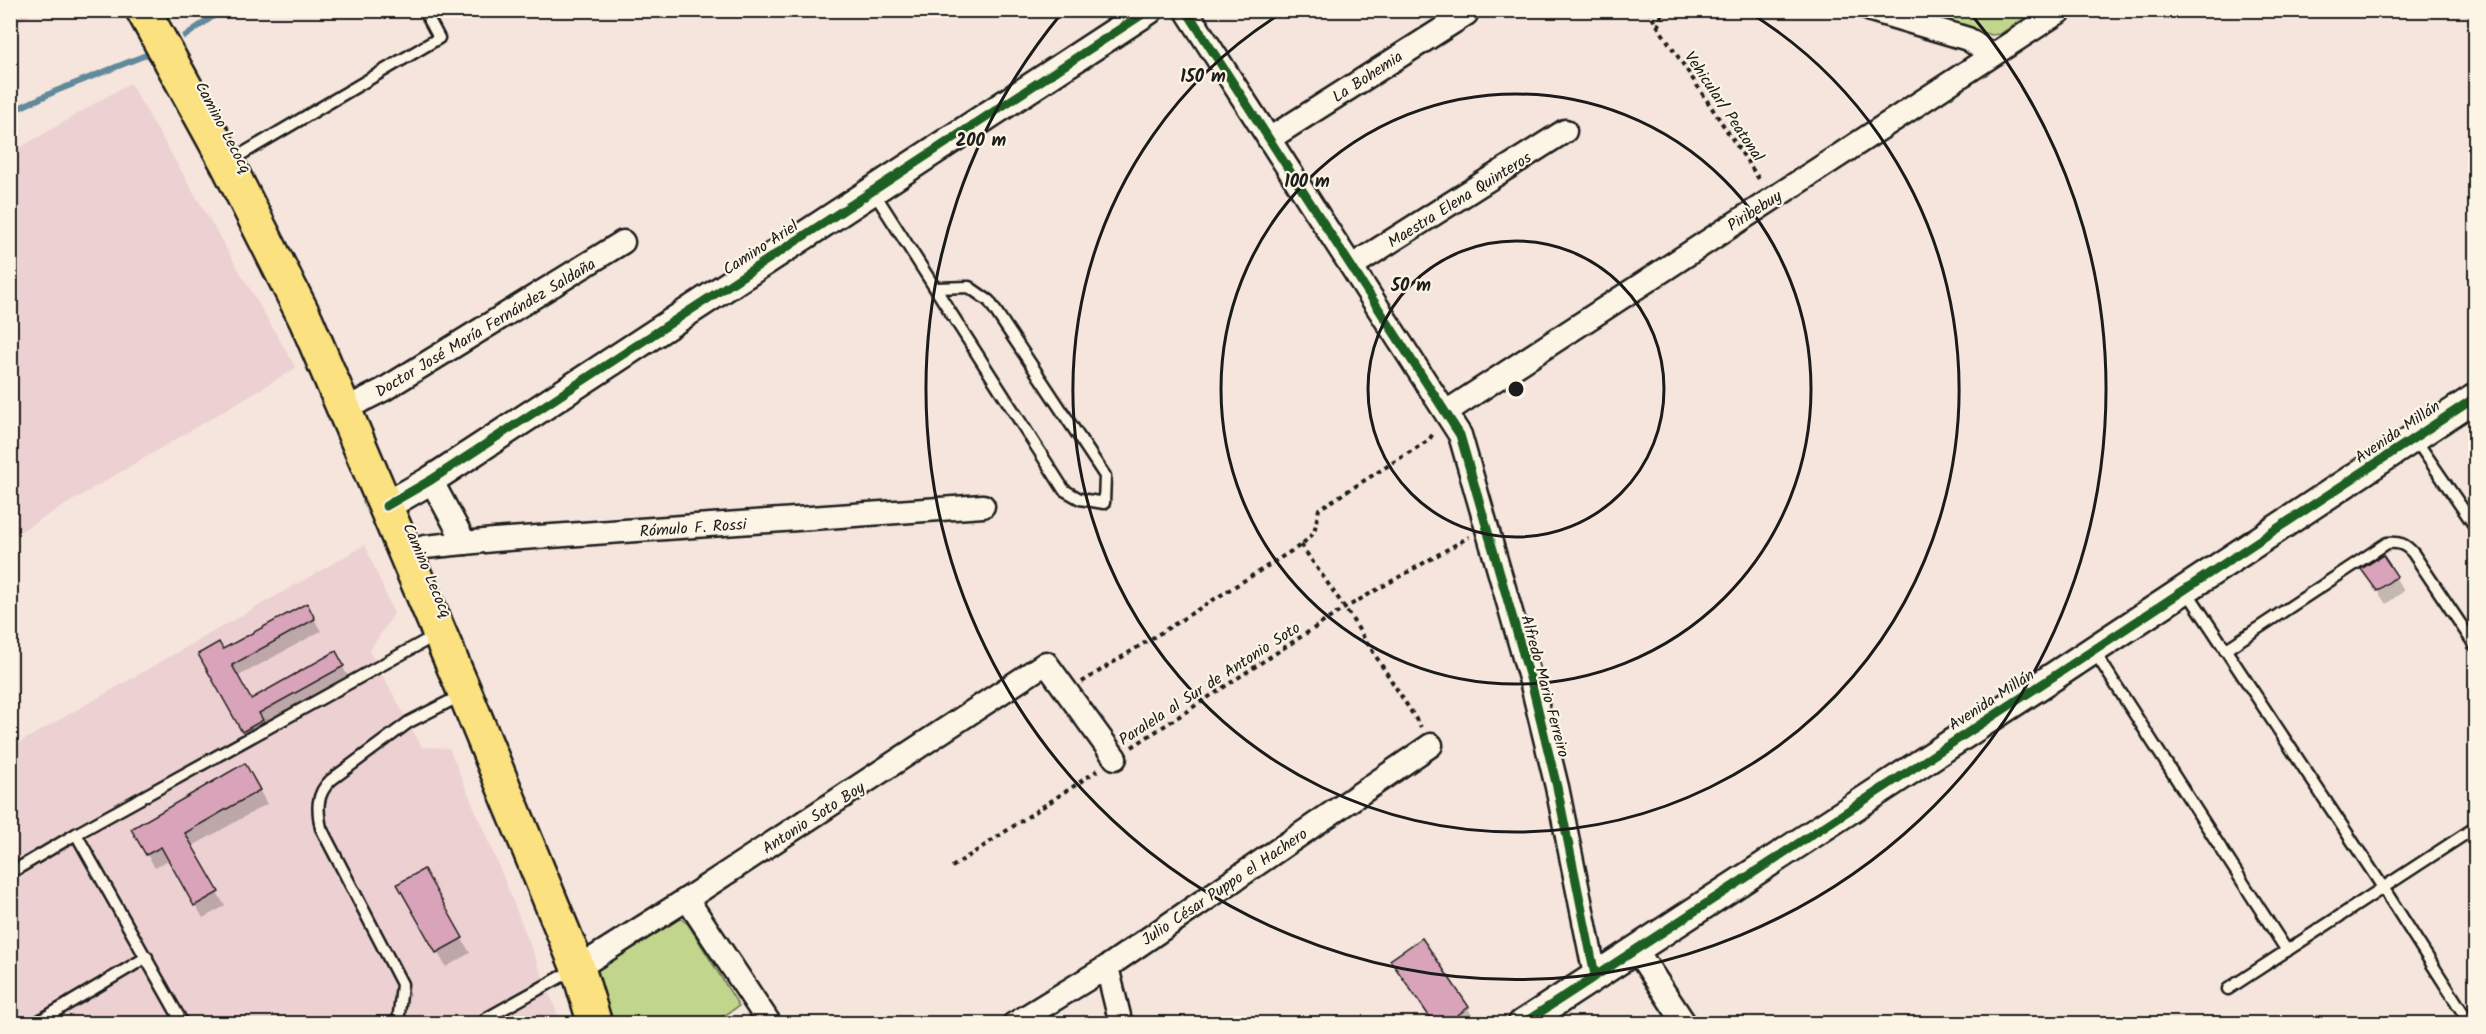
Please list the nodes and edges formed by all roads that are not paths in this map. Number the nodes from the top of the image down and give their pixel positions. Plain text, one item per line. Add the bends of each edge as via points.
1 (143, 10) edge
2 (424, 10) edge
3 (1149, 10) edge
4 (1186, 10) edge
5 (1870, 10) edge
6 (2062, 10) edge
7 (1466, 14) dead end
8 (1991, 55) junction
9 (1565, 132) dead end
10 (1269, 139) junction
11 (227, 163) junction
12 (873, 191) junction
13 (623, 242) dead end
14 (1352, 266) junction
15 (935, 288) junction
16 (2475, 397) edge
17 (345, 409) junction
18 (1446, 412) junction
19 (2414, 438) junction
20 (431, 480) junction
21 (386, 506) junction
22 (983, 506) dead end
23 (2475, 528) edge
24 (465, 543) junction
25 (405, 554) junction
26 (2185, 589) junction
27 (439, 634) junction
28 (2475, 647) edge
29 (2094, 650) junction
30 (2225, 650) junction
31 (465, 693) junction
32 (1431, 745) road end
33 (1115, 758) road end
34 (2475, 827) edge
35 (76, 834) junction
36 (10, 873) edge
37 (2384, 889) junction
38 (687, 899) junction
39 (1635, 948) junction
40 (2287, 951) junction
41 (147, 957) junction
42 (1107, 967) junction
43 (578, 968) junction
44 (1595, 975) junction
45 (2228, 989) dead end
46 (2475, 1021) edge
47 (34, 1023) edge
48 (183, 1023) edge
49 (398, 1023) edge
50 (483, 1023) edge
51 (595, 1023) edge
52 (770, 1023) edge
53 (1014, 1023) edge
54 (1121, 1023) edge
55 (1522, 1023) edge
56 (1684, 1023) edge

1 - 11 main road, Camino Lecocq
2 - 11 lane via 439,38
3 - 12 street, Camino Ariel
4 - 10 street, Alfredo Mario Ferreiro
5 - 8 street via 1968,39
6 - 8 street, Piribebuy
7 - 10 street, La Bohemia
8 - 18 street, Piribebuy
9 - 14 street, Maestra Elena Quinteros
10 - 14 street, Alfredo Mario Ferreiro
11 - 17 main road, Camino Lecocq via 306,320
12 - 15 lane
12 - 20 street, Camino Ariel
13 - 17 street, Doctor José María Fernández Saldaña via 383,390
14 - 18 street, Alfredo Mario Ferreiro
15 - 15 lane via 1064,490 1080,499 1104,503 1105,476 989,301 969,286
16 - 19 street, Avenida Millán
17 - 21 main road, Camino Lecocq
18 - 44 street, Alfredo Mario Ferreiro via 1460,435 1532,685
19 - 23 lane
19 - 26 street, Avenida Millán
20 - 21 street, Camino Ariel
20 - 24 street
21 - 25 main road, Camino Lecocq
22 - 24 street, Rómulo F. Rossi
24 - 25 street, Rómulo F. Rossi via 425,547
25 - 27 main road, Camino Lecocq
26 - 29 street, Avenida Millán
26 - 30 lane
27 - 31 main road, Camino Lecocq
27 - 35 lane
28 - 30 lane via 2406,544 2396,542 2387,543
29 - 39 street, Avenida Millán
29 - 40 lane
30 - 37 lane
31 - 43 main road, Camino Lecocq
31 - 49 lane via 409,722 331,780 319,797 321,828 402,984
32 - 42 street, Julio César Puppo el Hachero
33 - 38 street, Antonio Soto Boy via 1046,663
34 - 37 lane
35 - 36 lane
35 - 41 lane
37 - 40 lane
37 - 46 lane via 2467,1019
38 - 43 street, Antonio Soto Boy
38 - 52 street
39 - 44 street, Avenida Millán
39 - 56 street
40 - 45 lane
41 - 47 lane
41 - 48 lane
42 - 53 street, Julio César Puppo el Hachero
42 - 54 street
43 - 50 lane
43 - 51 main road, Camino Lecocq
44 - 55 street, Avenida Millán

